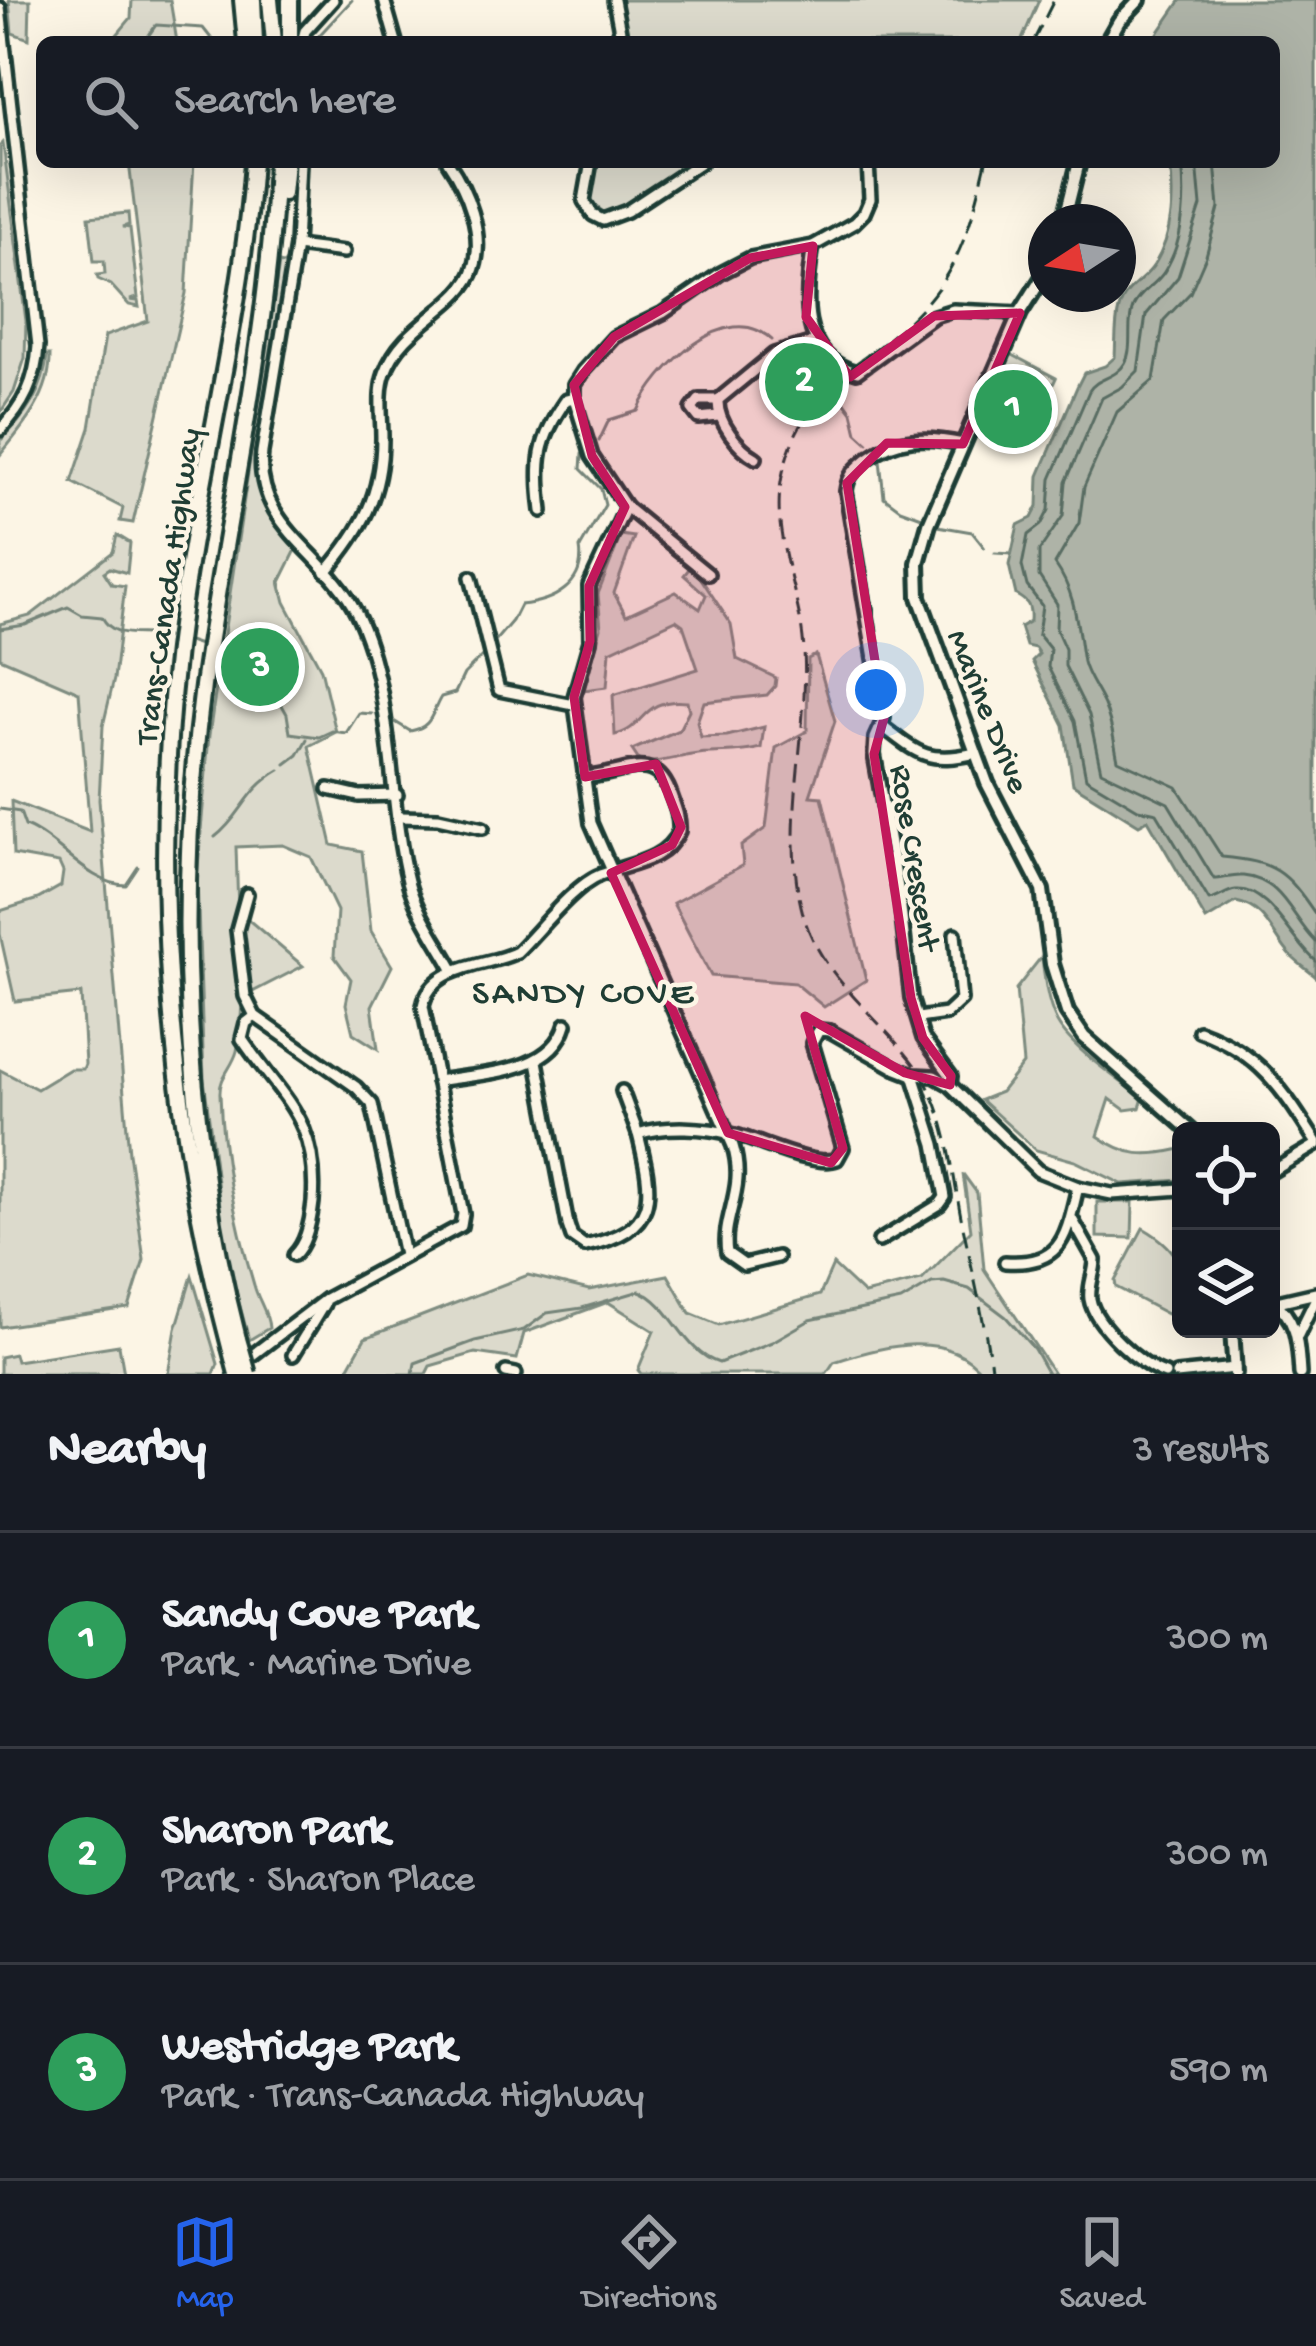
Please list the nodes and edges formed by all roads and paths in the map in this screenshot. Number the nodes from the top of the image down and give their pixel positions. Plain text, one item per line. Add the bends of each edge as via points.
1 (242, 0) edge
2 (253, 0) edge
3 (270, 0) edge
4 (290, 0) edge
5 (333, 0) edge
6 (384, 0) edge
7 (614, 0) edge
8 (1139, 0) edge
9 (0, 8) edge
10 (249, 36) edge
11 (250, 36) edge
12 (273, 36) edge
13 (290, 36) edge
14 (304, 36) edge
15 (394, 36) edge
16 (621, 36) edge
17 (1110, 36) edge
18 (250, 168) edge
19 (275, 168) edge
20 (285, 168) edge
21 (300, 168) edge
22 (452, 168) edge
23 (590, 168) edge
24 (692, 168) edge
25 (869, 168) edge
26 (1078, 168) edge
27 (1068, 204) edge
28 (296, 246) junction
29 (814, 246) junction
30 (344, 252) dead end
31 (265, 292) junction
32 (1028, 300) edge
33 (1020, 313) junction
34 (816, 341) junction
35 (574, 398) junction
36 (718, 400) junction
37 (718, 416) junction
38 (0, 430) edge
39 (964, 441) junction
40 (756, 458) dead end
41 (626, 507) junction
42 (542, 511) dead end
43 (326, 572) junction
44 (708, 574) dead end
45 (471, 577) dead end
46 (574, 705) junction
47 (882, 726) junction
48 (976, 753) junction
49 (585, 778) junction
50 (329, 789) dead end
51 (397, 796) junction
52 (400, 817) junction
53 (483, 828) dead end
54 (611, 873) junction
55 (247, 894) dead end
56 (956, 934) dead end
57 (454, 971) junction
58 (255, 1016) junction
59 (918, 1018) junction
60 (566, 1024) dead end
61 (1199, 1031) dead end
62 (537, 1061) junction
63 (913, 1075) junction
64 (437, 1082) junction
65 (950, 1085) junction
66 (622, 1091) dead end
67 (1182, 1122) edge
68 (728, 1132) junction
69 (638, 1134) junction
70 (1316, 1144) edge
71 (1280, 1166) edge
72 (1078, 1187) junction
73 (1172, 1190) edge
74 (1072, 1219) junction
75 (879, 1241) dead end
76 (294, 1255) dead end
77 (404, 1255) junction
78 (777, 1257) dead end
79 (1005, 1262) dead end
80 (1316, 1296) edge
81 (1280, 1299) edge
82 (326, 1300) junction
83 (1280, 1309) edge
84 (1298, 1335) junction
85 (1233, 1338) edge
86 (234, 1343) junction
87 (292, 1355) dead end
88 (1235, 1371) edge
89 (234, 1374) edge
90 (248, 1374) edge
91 (1165, 1374) edge
92 (1176, 1374) edge
93 (1300, 1374) edge

1 - 10 highway
2 - 11 highway
3 - 12 highway
4 - 13 highway
5 - 14 street
6 - 15 street
7 - 16 street
8 - 17 main road
9 - 38 street via 38,346 26,398
18 - 86 highway, Trans-Canada Highway via 181,616 165,820 176,1067 197,1205
19 - 31 highway, Trans-Canada Highway
20 - 31 highway
21 - 28 street
22 - 43 street via 471,208 476,266 407,334 385,374 373,499 359,533
23 - 24 street via 584,201 603,220
25 - 29 street via 864,213
26 - 27 main road
28 - 30 street
28 - 43 street via 261,476 270,507
29 - 34 street via 805,294
29 - 35 street via 750,258 614,337 583,371
31 - 86 highway, Trans-Canada Highway via 202,700 190,874 200,1126
32 - 33 main road, Marine Drive
33 - 34 street via 934,316 856,371
33 - 39 main road, Marine Drive
34 - 36 street via 774,354
35 - 41 street via 592,455
35 - 42 street via 544,438 537,470
36 - 37 street
36 - 37 street via 699,400 692,410 699,418
37 - 40 street
39 - 47 street, Rose Crescent via 887,443 847,483
39 - 48 main road, Marine Drive via 917,577 922,612
41 - 44 street
41 - 46 street via 589,586 590,641
43 - 51 street via 356,612 369,648
45 - 46 street via 499,691
46 - 49 street
47 - 48 street via 930,758
47 - 59 street, Rose Crescent via 874,754
48 - 67 main road, Marine Drive via 1042,890 1066,1012
49 - 54 street via 590,823
49 - 54 street via 655,769 678,814 680,831 670,846
50 - 51 street
51 - 52 street
52 - 53 street
52 - 57 street via 409,883
54 - 57 street via 569,900 517,952
54 - 68 street
55 - 58 street via 237,930
56 - 59 street, Rose Crescent via 962,1000 946,1014
57 - 64 street via 430,987 423,1006
58 - 76 street via 242,1039 293,1107 312,1155 312,1211
58 - 77 street via 371,1104
59 - 65 street, Rose Crescent
60 - 62 street
61 - 70 street via 1266,1070
62 - 64 street
62 - 69 street via 568,1225 579,1245 616,1240 639,1220 649,1180
63 - 65 street
63 - 68 street via 819,1030 812,1043 841,1155 818,1162
63 - 75 street via 945,1197
64 - 77 street via 461,1226
65 - 72 street, Rose Crescent via 1029,1166
66 - 69 street
68 - 69 street
68 - 78 street via 739,1182 727,1253 744,1265
70 - 71 street
72 - 73 street
72 - 74 street
74 - 79 street via 1048,1258
74 - 91 street via 1095,1260 1094,1311 1132,1356
77 - 82 street
80 - 81 street
80 - 84 street
82 - 87 street
82 - 89 street
83 - 84 street
84 - 93 street
85 - 88 main road
86 - 89 highway, Trans-Canada Highway, bridge
86 - 90 highway, Trans-Canada Highway, bridge
88 - 92 street

